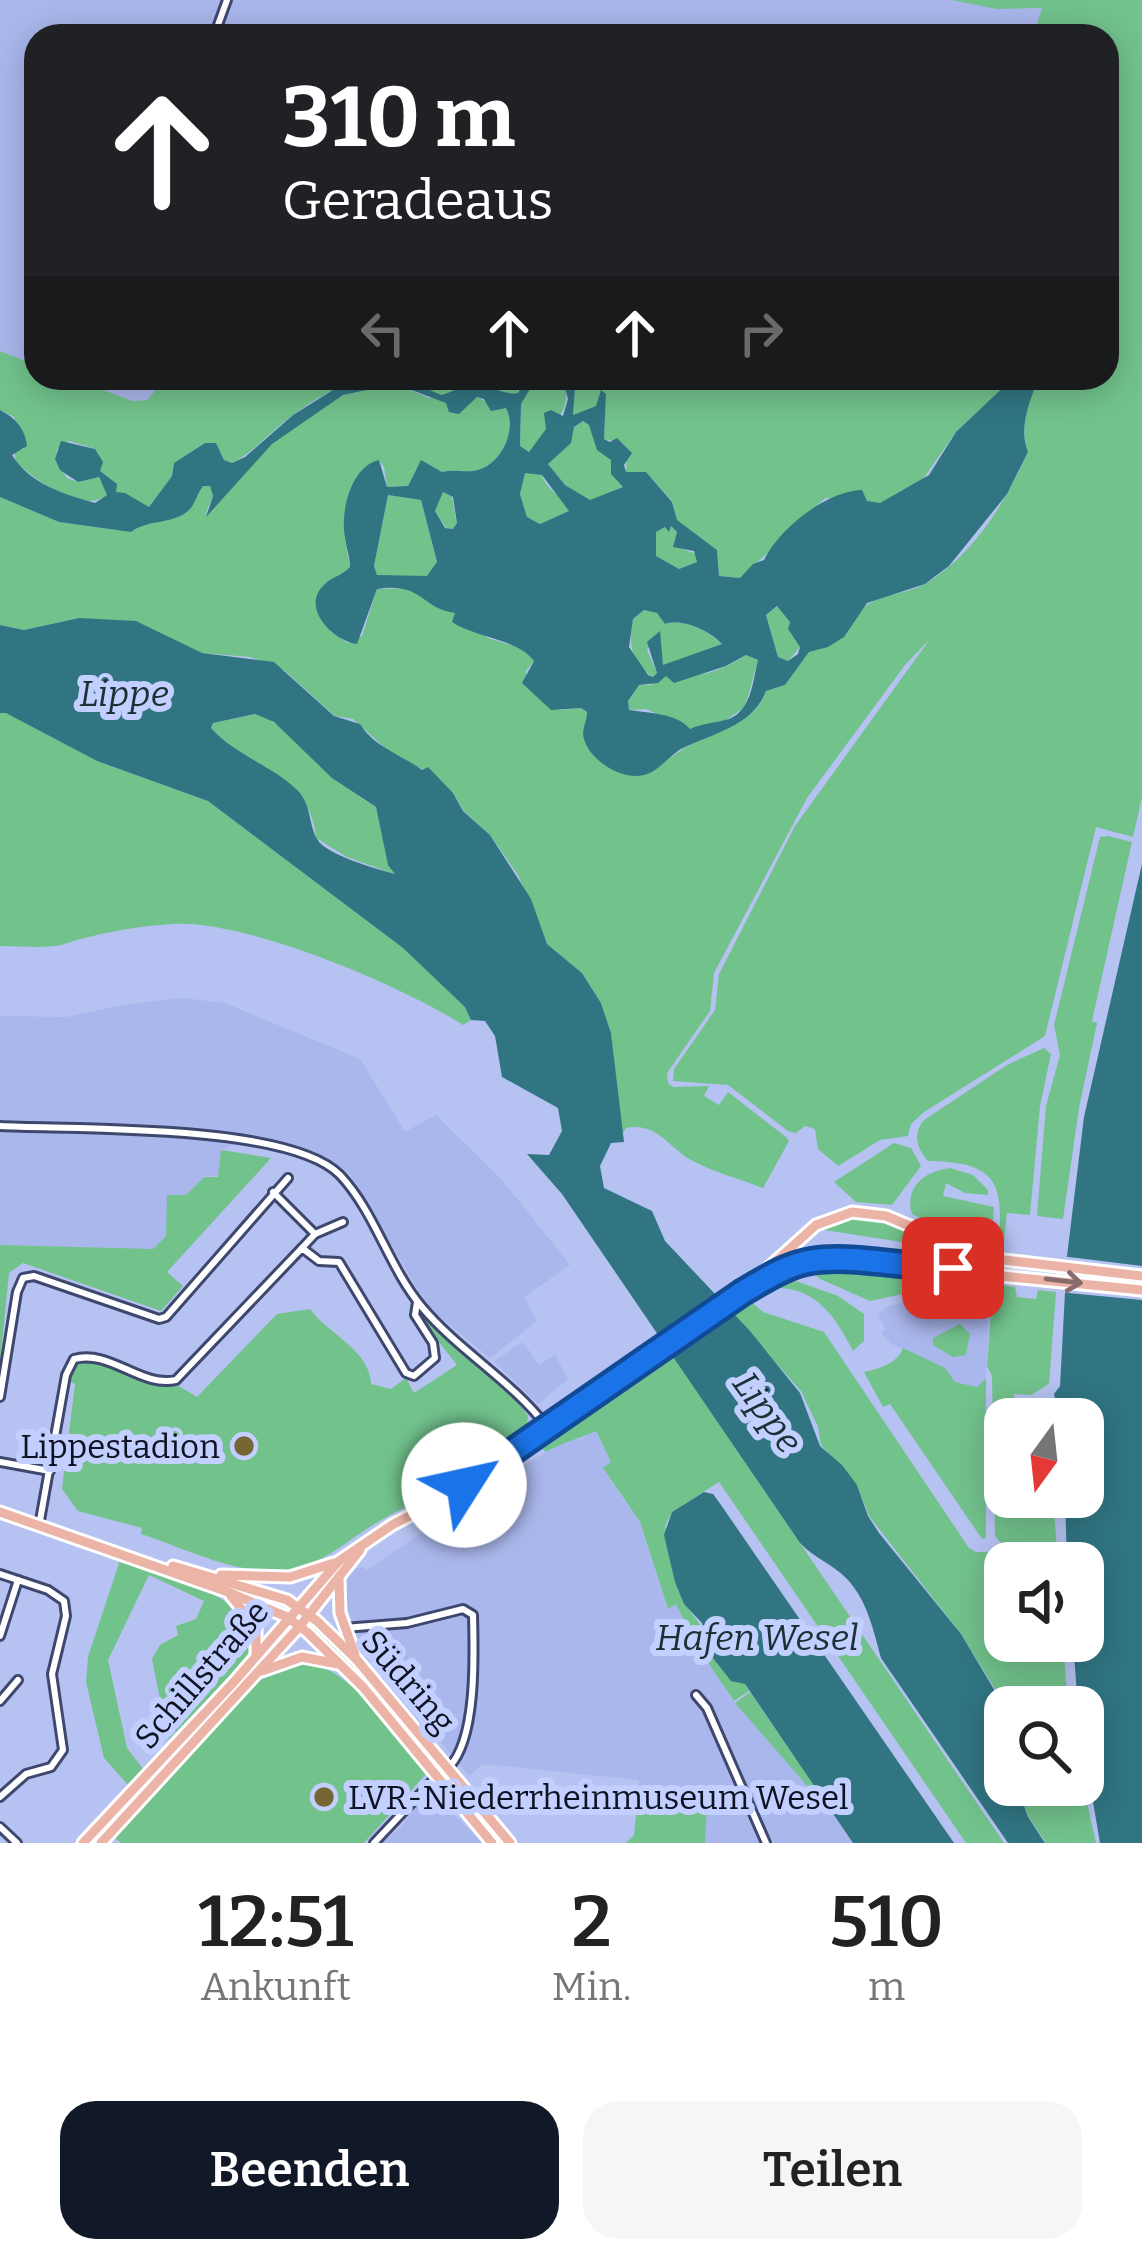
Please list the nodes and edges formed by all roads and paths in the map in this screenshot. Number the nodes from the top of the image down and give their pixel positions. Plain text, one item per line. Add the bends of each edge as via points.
1 (0, 1126) edge
2 (288, 1178) dead end
3 (273, 1192) junction
4 (343, 1222) dead end
5 (315, 1234) junction
6 (302, 1248) junction
7 (1142, 1276) edge
8 (1142, 1290) edge
9 (743, 1292) junction
10 (417, 1302) junction
11 (0, 1397) edge
12 (547, 1427) junction
13 (0, 1462) edge
14 (50, 1471) junction
15 (0, 1512) edge
16 (39, 1526) junction
17 (74, 1537) junction
18 (363, 1545) junction
19 (339, 1561) junction
20 (0, 1574) edge
21 (206, 1574) junction
22 (340, 1575) junction
23 (18, 1580) junction
24 (228, 1592) junction
25 (296, 1606) junction
26 (310, 1615) junction
27 (287, 1617) junction
28 (300, 1626) junction
29 (344, 1628) junction
30 (0, 1636) edge
31 (256, 1657) junction
32 (357, 1660) junction
33 (344, 1666) junction
34 (256, 1672) junction
35 (18, 1680) dead end
36 (696, 1695) dead end
37 (0, 1702) edge
38 (175, 1753) junction
39 (448, 1768) junction
40 (436, 1777) junction
41 (0, 1797) edge
42 (0, 1827) edge
43 (17, 1843) edge
44 (83, 1843) edge
45 (101, 1843) edge
46 (374, 1843) edge
47 (492, 1843) edge
48 (510, 1843) edge
49 (766, 1843) edge

1 - 10 street via 199,1132 331,1167
2 - 3 street
3 - 5 street
3 - 11 street via 166,1317 22,1278
4 - 5 street
5 - 6 street
6 - 10 street via 319,1262 339,1262 414,1376 436,1358 415,1315
6 - 14 street via 176,1380 92,1356 74,1359
7 - 9 main road via 987,1258 886,1216 852,1211 816,1225
9 -> 8 main road via 812,1260
9 - 12 main road, Schillstraße
10 - 12 street
12 - 18 main road, Schillstraße
13 - 14 street
14 - 16 street
15 - 16 main road
16 - 17 main road
17 - 21 main road
17 - 24 main road, Südring
18 - 19 main road, Schillstraße
18 - 22 main road, Schillstraße
19 - 21 main road via 290,1577
19 - 25 main road, Schillstraße
20 - 23 street
21 - 25 main road, Südring
22 - 26 main road, Schillstraße
22 - 29 main road
23 - 30 street
23 - 41 street via 64,1601 52,1675 64,1740 59,1761 26,1774
24 - 27 main road, Südring
24 - 31 main road via 256,1627
25 - 26 main road, Südring
25 - 27 main road, Schillstraße
26 - 28 main road, Schillstraße
26 - 32 main road, Südring
27 - 28 main road, Südring
27 - 31 main road, Schillstraße
28 - 33 main road, Südring
28 - 34 main road, Schillstraße
29 - 32 main road
29 - 39 street via 463,1609 473,1616 467,1732
31 - 38 main road, Schillstraße
32 - 39 main road, Südring
33 - 34 main road via 302,1657
33 - 40 main road, Südring
34 - 38 main road, Schillstraße
35 - 37 street
36 - 49 street
38 - 44 main road, Schillstraße
38 - 45 main road, Schillstraße
39 - 40 main road
39 - 48 main road, Südring
40 - 46 street
40 - 47 main road, Südring
42 - 43 street

